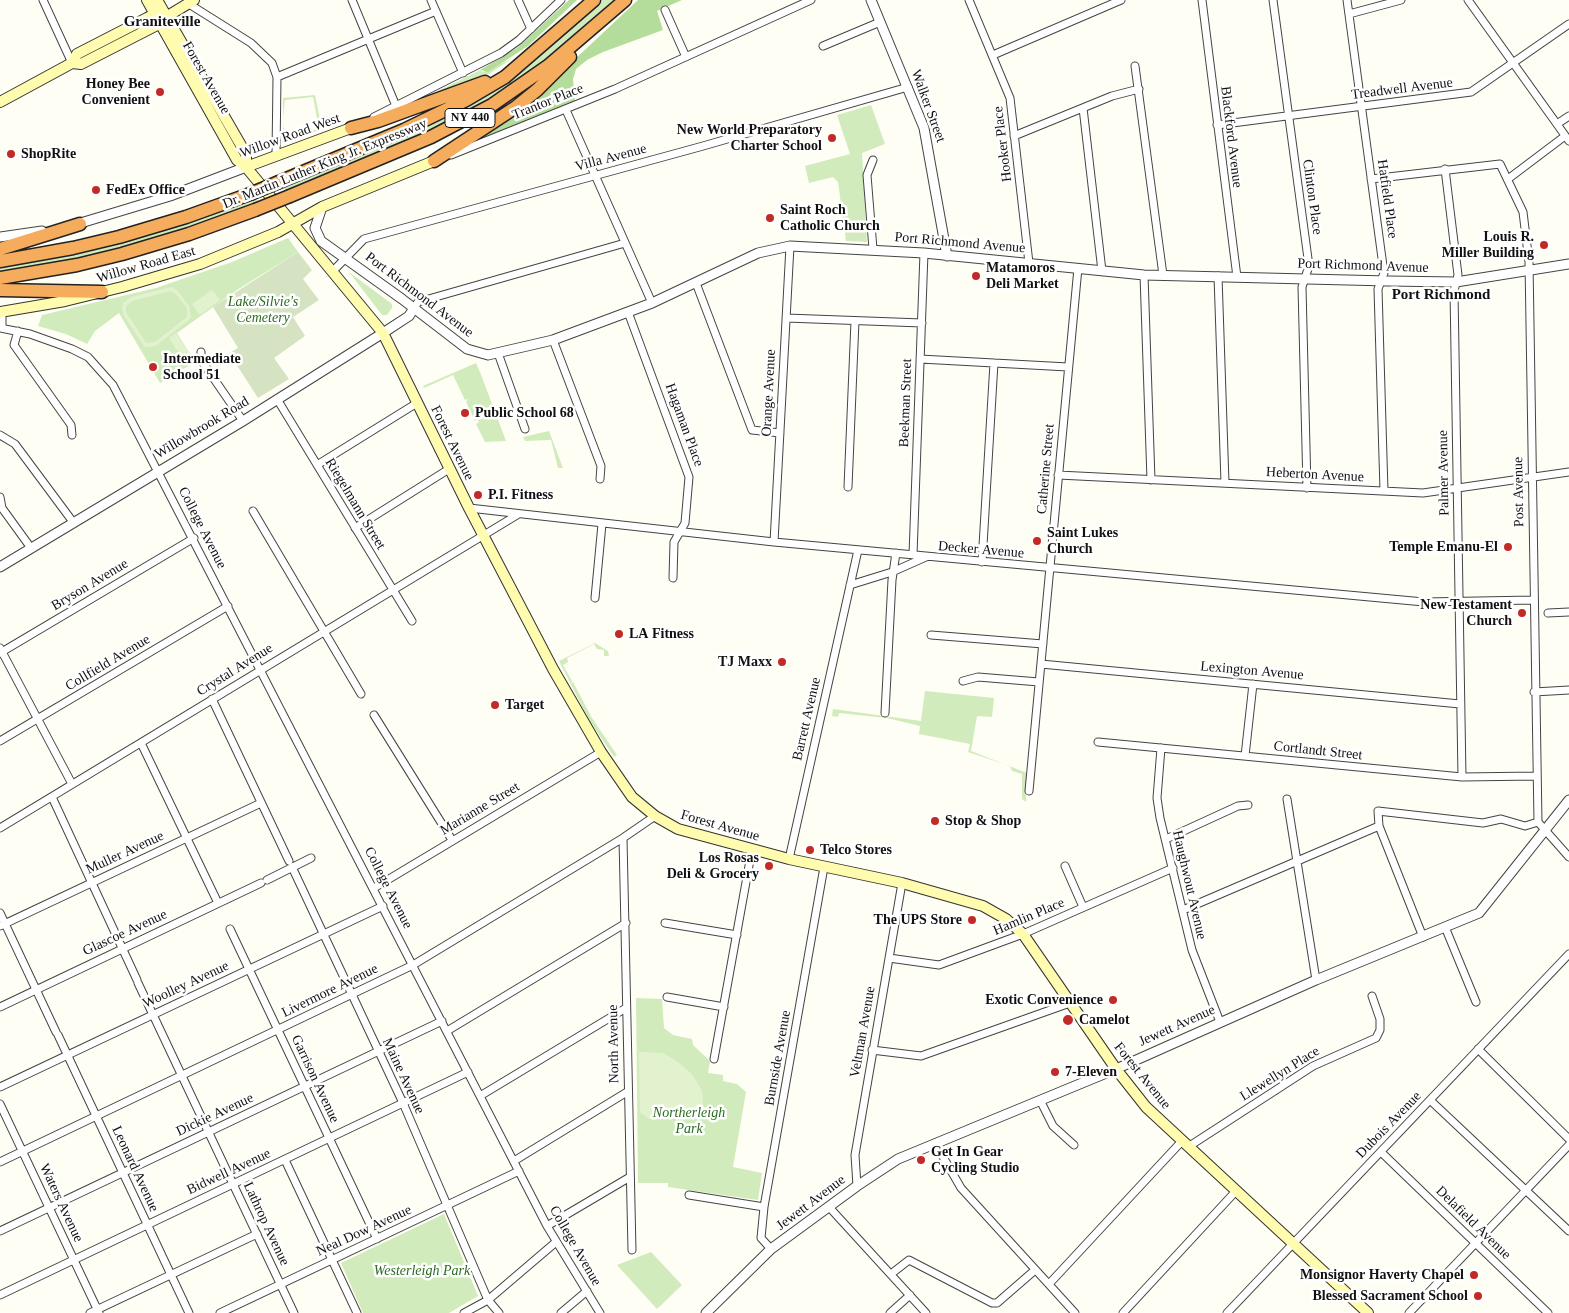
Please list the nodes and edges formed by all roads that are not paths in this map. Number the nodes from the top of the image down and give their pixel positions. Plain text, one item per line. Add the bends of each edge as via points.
1 (43, 0) edge
2 (147, 0) edge
3 (157, 0) edge
4 (352, 0) edge
5 (432, 0) edge
6 (518, 0) edge
7 (562, 0) edge
8 (594, 0) edge
9 (625, 0) edge
10 (811, 0) edge
11 (871, 0) edge
12 (969, 0) edge
13 (1121, 0) edge
14 (1202, 0) edge
15 (1273, 0) edge
16 (1348, 0) edge
17 (1400, 0) edge
18 (1468, 0) edge
19 (192, 2) edge
20 (665, 10) dead end
21 (436, 11) junction
22 (1349, 14) junction
23 (160, 18) junction
24 (880, 22) junction
25 (1569, 24) edge
26 (531, 29) junction
27 (368, 40) junction
28 (822, 46) dead end
29 (533, 54) junction
30 (993, 56) junction
31 (686, 57) junction
32 (72, 63) junction
33 (1513, 63) junction
34 (1135, 66) dead end
35 (463, 73) junction
36 (276, 77) junction
37 (908, 87) junction
38 (1139, 89) junction
39 (0, 102) edge
40 (396, 106) junction
41 (1362, 106) junction
42 (1083, 108) junction
43 (566, 110) junction
44 (1289, 116) junction
45 (1569, 116) edge
46 (1557, 124) junction
47 (1217, 125) junction
48 (351, 128) junction
49 (1014, 136) junction
50 (1567, 139) edge
51 (276, 155) junction
52 (873, 160) dead end
53 (434, 161) junction
54 (246, 167) junction
55 (1445, 169) junction
56 (595, 174) junction
57 (1371, 179) junction
58 (1508, 179) junction
59 (322, 207) junction
60 (293, 223) junction
61 (80, 224) junction
62 (0, 237) edge
63 (625, 243) junction
64 (790, 246) junction
65 (0, 249) edge
66 (873, 250) junction
67 (924, 253) junction
68 (947, 256) junction
69 (346, 257) junction
70 (0, 261) edge
71 (1029, 263) junction
72 (1569, 264) edge
73 (1078, 268) junction
74 (1529, 270) junction
75 (333, 271) junction
76 (1102, 271) junction
77 (1144, 274) junction
78 (1163, 275) junction
79 (1218, 276) junction
80 (1237, 276) junction
81 (0, 278) edge
82 (1306, 279) junction
83 (1381, 281) junction
84 (1456, 282) junction
85 (696, 283) junction
86 (0, 290) edge
87 (102, 292) junction
88 (652, 303) junction
89 (414, 308) junction
90 (1, 312) edge
91 (628, 312) junction
92 (786, 318) junction
93 (854, 321) junction
94 (922, 323) junction
95 (1, 328) edge
96 (18, 331) junction
97 (384, 333) junction
98 (553, 340) junction
99 (201, 352) dead end
100 (498, 353) junction
101 (920, 359) junction
102 (994, 363) junction
103 (1068, 367) junction
104 (277, 399) junction
105 (417, 403) junction
106 (243, 421) junction
107 (525, 429) dead end
108 (780, 433) junction
109 (0, 435) edge
110 (72, 435) dead end
111 (317, 465) junction
112 (449, 469) junction
113 (159, 471) junction
114 (1569, 472) edge
115 (1058, 475) junction
116 (600, 479) dead end
117 (1531, 479) junction
118 (1151, 480) junction
119 (1225, 483) junction
120 (848, 487) dead end
121 (1307, 488) junction
122 (1457, 488) junction
123 (1384, 491) junction
124 (0, 497) edge
125 (468, 508) junction
126 (253, 511) dead end
127 (517, 515) junction
128 (73, 522) junction
129 (602, 524) junction
130 (355, 528) junction
131 (679, 532) junction
132 (483, 535) junction
133 (194, 538) junction
134 (774, 542) junction
135 (31, 548) junction
136 (858, 550) junction
137 (896, 553) junction
138 (913, 555) junction
139 (926, 557) junction
140 (982, 562) junction
141 (0, 567) edge
142 (1049, 569) junction
143 (892, 572) junction
144 (673, 578) dead end
145 (850, 585) junction
146 (392, 589) junction
147 (595, 598) dead end
148 (1533, 600) junction
149 (1458, 602) junction
150 (228, 606) junction
151 (1569, 612) edge
152 (1548, 613) dead end
153 (412, 621) dead end
154 (323, 631) junction
155 (931, 635) dead end
156 (1043, 644) junction
157 (1, 651) edge
158 (1041, 664) junction
159 (261, 669) junction
160 (963, 682) dead end
161 (1039, 682) junction
162 (1253, 684) junction
163 (1569, 690) edge
164 (1534, 692) junction
165 (361, 694) dead end
166 (212, 699) junction
167 (1460, 704) junction
168 (885, 713) dead end
169 (374, 715) dead end
170 (38, 719) junction
171 (0, 741) edge
172 (1098, 742) dead end
173 (140, 743) junction
174 (1161, 748) junction
175 (601, 752) junction
176 (1245, 756) junction
177 (1536, 776) junction
178 (1462, 777) junction
179 (72, 784) junction
180 (1029, 791) dead end
181 (52, 797) junction
182 (1287, 798) dead end
183 (1569, 800) edge
184 (261, 803) junction
185 (1248, 805) dead end
186 (655, 816) junction
187 (1538, 822) junction
188 (1379, 826) junction
189 (0, 828) edge
190 (1544, 832) junction
191 (187, 838) junction
192 (623, 838) junction
193 (1166, 839) junction
194 (452, 840) junction
195 (752, 849) junction
196 (1569, 857) edge
197 (311, 858) dead end
198 (789, 859) junction
199 (1296, 861) junction
200 (291, 864) junction
201 (1065, 866) dead end
202 (824, 867) junction
203 (1173, 868) junction
204 (91, 883) junction
205 (902, 883) junction
206 (374, 888) junction
207 (218, 903) junction
208 (383, 906) junction
209 (1083, 907) junction
210 (1183, 910) junction
211 (0, 913) edge
212 (626, 923) junction
213 (665, 923) dead end
214 (2, 925) edge
215 (1445, 927) junction
216 (230, 930) dead end
217 (323, 934) junction
218 (1023, 934) junction
219 (737, 935) junction
220 (1423, 937) junction
221 (122, 949) junction
222 (1569, 954) edge
223 (889, 958) junction
224 (413, 965) junction
225 (249, 969) junction
226 (1316, 980) junction
227 (36, 990) junction
228 (352, 995) junction
229 (1372, 996) dead end
230 (667, 997) dead end
231 (1476, 1002) dead end
232 (1070, 1003) junction
233 (0, 1007) edge
234 (724, 1007) junction
235 (626, 1008) junction
236 (153, 1015) junction
237 (442, 1021) junction
238 (1220, 1022) junction
239 (278, 1030) junction
240 (447, 1031) junction
241 (1478, 1049) junction
242 (872, 1050) junction
243 (378, 1051) junction
244 (68, 1056) junction
245 (714, 1059) dead end
246 (1116, 1069) junction
247 (468, 1072) junction
248 (182, 1075) junction
249 (305, 1086) junction
250 (0, 1088) edge
251 (627, 1092) junction
252 (480, 1096) junction
253 (1040, 1100) junction
254 (1430, 1100) junction
255 (403, 1103) junction
256 (0, 1104) edge
257 (96, 1116) junction
258 (208, 1132) junction
259 (329, 1138) junction
260 (1569, 1139) edge
261 (935, 1143) junction
262 (1185, 1144) junction
263 (1074, 1145) dead end
264 (1569, 1145) edge
265 (22, 1151) junction
266 (1380, 1152) junction
267 (285, 1160) junction
268 (514, 1161) junction
269 (0, 1162) edge
270 (519, 1171) junction
271 (123, 1172) junction
272 (630, 1177) junction
273 (233, 1184) junction
274 (856, 1186) junction
275 (1236, 1191) junction
276 (1526, 1191) junction
277 (689, 1195) dead end
278 (447, 1205) junction
279 (764, 1207) junction
280 (829, 1207) junction
281 (49, 1208) junction
282 (148, 1225) junction
283 (547, 1226) junction
284 (0, 1231) edge
285 (1569, 1231) edge
286 (257, 1234) junction
287 (376, 1239) junction
288 (556, 1242) junction
289 (1476, 1243) junction
290 (1293, 1244) junction
291 (632, 1250) dead end
292 (771, 1250) junction
293 (74, 1260) junction
294 (332, 1260) junction
295 (1035, 1270) junction
296 (891, 1274) junction
297 (171, 1275) junction
298 (281, 1284) junction
299 (1048, 1284) junction
300 (587, 1291) junction
301 (0, 1293) edge
302 (910, 1295) junction
303 (488, 1300) junction
304 (98, 1311) edge
305 (90, 1313) edge
306 (190, 1313) edge
307 (220, 1313) edge
308 (294, 1313) edge
309 (357, 1313) edge
310 (464, 1313) edge
311 (499, 1313) edge
312 (561, 1313) edge
313 (600, 1313) edge
314 (706, 1313) edge
315 (890, 1313) edge
316 (926, 1313) edge
317 (1075, 1313) edge
318 (1123, 1313) edge
319 (1227, 1313) edge
320 (1368, 1313) edge
321 (1409, 1313) edge
322 (1548, 1313) edge

1 - 32 street
2 - 23 main road, Forest Avenue
3 - 23 main road, Forest Avenue
4 - 27 street
5 - 21 street
6 - 26 street
7 - 26 street, Willow Road West
8 - 29 highway, Dr. Martin Luther King Jr. Expressway / NY 440
9 - 53 highway via 529,97 489,127
9 - 81 highway, Dr. Martin Luther King Jr. Expressway / NY 440, bridge via 542,70 472,117 431,137 189,234 122,254
10 - 31 street, Trantor Place
11 - 24 street, Walker Street
12 - 30 street, Hooker Place
13 - 30 street
14 - 47 street, Blackford Avenue
15 - 44 street, Clinton Place
16 - 22 street, Hatfield Place
17 - 22 street
18 - 33 street
19 - 23 main road
19 - 36 street via 261,51 272,62
20 - 31 street
21 - 27 street
21 - 35 street
22 - 41 street, Hatfield Place
23 - 32 main road via 82,64
23 - 54 main road, Forest Avenue via 246,154
24 - 28 street
24 - 37 street, Walker Street
25 - 33 street, Treadwell Avenue
26 - 35 street, Willow Road West via 500,53
27 - 36 street
27 - 40 street
29 - 48 highway via 481,84
29 - 70 highway, Dr. Martin Luther King Jr. Expressway / NY 440, bridge via 505,77 446,111 250,194 186,218 119,237
30 - 49 street, Hooker Place via 1010,98
31 - 43 street, Trantor Place
32 - 39 main road
33 - 41 street, Treadwell Avenue via 1471,92
33 - 46 street
34 - 38 street
35 - 40 street, Willow Road West
36 - 51 street
37 - 56 street, Villa Avenue
37 - 68 street, Walker Street via 929,142
38 - 42 street
38 - 78 street
40 - 48 street, Willow Road West
41 - 44 street, Treadwell Avenue
41 - 57 street, Hatfield Place
42 - 49 street
42 - 76 street
43 - 53 street, Trantor Place
43 - 56 street
44 - 47 street, Treadwell Avenue
44 - 82 street, Clinton Place via 1309,266
45 - 46 street
46 - 50 street
47 - 80 street, Blackford Avenue
48 - 51 main road, Willow Road West
49 - 71 street, Hooker Place
50 - 58 street
51 - 54 main road, Willow Road West
52 - 66 street via 866,175
53 - 59 main road, Trantor Place
54 - 60 main road, Forest Avenue
54 - 61 street, Willow Road West via 170,196
55 - 57 street
55 - 58 street via 1496,164 1503,168
55 - 84 street, Palmer Avenue via 1458,275
56 - 63 street
56 - 69 street, Villa Avenue via 364,239
57 - 83 street, Hatfield Place via 1384,273
58 - 74 street, Post Avenue via 1523,212
59 - 60 main road, Trantor Place
59 - 69 street, Port Richmond Avenue via 315,223 316,234 324,244
60 - 75 main road, Forest Avenue
60 - 87 main road, Willow Road East via 210,260
61 - 62 street, Willow Road West
61 - 65 highway
63 - 88 street
63 - 89 street via 418,302
64 - 66 street, Port Richmond Avenue
64 - 85 street, Port Richmond Avenue via 758,253
64 - 92 street, Orange Avenue
66 - 67 street, Port Richmond Avenue
67 - 68 street, Port Richmond Avenue
67 - 94 street, Beekman Street
68 - 71 street, Port Richmond Avenue
69 - 75 street, Villa Avenue
69 - 89 street, Port Richmond Avenue
71 - 73 street, Port Richmond Avenue
72 - 74 street, Port Richmond Avenue
73 - 76 street, Port Richmond Avenue
73 - 103 street, Catherine Street
74 - 84 street, Port Richmond Avenue
74 - 117 street, Post Avenue
75 - 97 main road, Forest Avenue
76 - 77 street, Port Richmond Avenue
77 - 78 street, Port Richmond Avenue
77 - 118 street
78 - 79 street, Port Richmond Avenue
79 - 80 street, Port Richmond Avenue
79 - 119 street
80 - 82 street, Port Richmond Avenue
82 - 83 street, Port Richmond Avenue
82 - 121 street, Clinton Place via 1302,291
83 - 84 street, Port Richmond Avenue
83 - 123 street, Hatfield Place via 1378,289
84 - 122 street, Palmer Avenue
85 - 88 street, Port Richmond Avenue
85 - 108 street via 752,430
86 - 87 highway
87 - 90 main road, Willow Road East
88 - 91 street, Port Richmond Avenue
89 - 97 street, Willowbrook Road via 409,316
89 - 100 street, Port Richmond Avenue via 467,349 482,355
90 - 95 street
91 - 98 street, Port Richmond Avenue
91 - 131 street, Hagaman Place via 690,477 685,523
92 - 93 street
92 - 108 street, Orange Avenue
93 - 94 street
93 - 120 street
94 - 101 street, Beekman Street
95 - 96 street, College Avenue
96 - 110 street via 14,345 71,425
96 - 113 street, College Avenue via 72,349 100,369 113,385
97 - 104 street, Willowbrook Road
97 - 105 main road, Forest Avenue
98 - 100 street, Port Richmond Avenue
98 - 116 street via 601,466
99 - 106 street via 201,360
100 - 107 street
101 - 102 street
101 - 138 street, Beekman Street
102 - 103 street
102 - 140 street
103 - 115 street, Catherine Street
104 - 106 street, Willowbrook Road
104 - 111 street, Riegelmann Street
105 - 111 street
105 - 112 main road, Forest Avenue
106 - 113 street, Willowbrook Road
108 - 134 street, Orange Avenue
109 - 128 street via 15,444
111 - 130 street, Riegelmann Street
112 - 125 main road, Forest Avenue
112 - 130 street
113 - 128 street, Willowbrook Road
113 - 133 street, College Avenue
114 - 117 street, Heberton Avenue
115 - 118 street, Heberton Avenue
115 - 142 street, Catherine Street
117 - 122 street, Heberton Avenue
117 - 148 street, Post Avenue
118 - 119 street, Heberton Avenue
119 - 121 street, Heberton Avenue
121 - 123 street, Heberton Avenue
122 - 123 street, Heberton Avenue via 1423,493
122 - 149 street, Palmer Avenue
124 - 135 street via 2,508
125 - 127 street, Decker Avenue
125 - 132 main road, Forest Avenue
126 - 154 street
127 - 129 street, Decker Avenue
127 - 132 street
128 - 135 street, Willowbrook Road
129 - 131 street, Decker Avenue
129 - 147 street
130 - 146 street, Riegelmann Street
131 - 134 street, Decker Avenue
131 - 144 street, Hagaman Place via 674,542
132 - 146 street, Crystal Avenue
132 - 175 main road, Forest Avenue via 553,669
133 - 150 street, College Avenue
133 - 157 street, Bryson Avenue
134 - 136 street, Decker Avenue
135 - 141 street, Willowbrook Road
136 - 137 street, Decker Avenue
136 - 145 street, Barrett Avenue
137 - 138 street, Decker Avenue
137 - 143 street
138 - 139 street, Decker Avenue
139 - 140 street, Decker Avenue
139 - 143 street
140 - 142 street, Decker Avenue
142 - 149 street, Decker Avenue via 1424,602
142 - 156 street, Catherine Street
143 - 145 street
143 - 168 street
145 - 198 street, Barrett Avenue
146 - 153 street, Riegelmann Street
146 - 154 street, Crystal Avenue
148 - 149 street, Decker Avenue
148 - 164 street, Post Avenue
149 - 167 street, Palmer Avenue
150 - 159 street, College Avenue
150 - 170 street, Collfield Avenue
151 - 152 street
154 - 159 street, Crystal Avenue
154 - 165 street
155 - 156 street
156 - 158 street, Catherine Street
157 - 170 street
158 - 161 street, Catherine Street
158 - 162 street, Lexington Avenue
159 - 166 street, Crystal Avenue
159 - 206 street, College Avenue
160 - 161 street via 978,677
161 - 180 street, Catherine Street
162 - 167 street, Lexington Avenue
162 - 176 street
163 - 164 street
164 - 177 street, Post Avenue
166 - 173 street, Crystal Avenue
166 - 184 street, Maine Avenue
167 - 178 street, Palmer Avenue
169 - 194 street
170 - 171 street, Collfield Avenue
170 - 179 street
172 - 174 street, Cortlandt Street
173 - 179 street, Crystal Avenue
173 - 191 street
174 - 176 street, Cortlandt Street
174 - 193 street, Haughwout Avenue via 1157,798
175 - 186 main road, Forest Avenue via 632,797
175 - 194 street, Marianne Street
176 - 178 street, Cortlandt Street
177 - 178 street, Cortlandt Street
177 - 187 street, Post Avenue
179 - 181 street, Crystal Avenue
181 - 189 street, Crystal Avenue
181 - 204 street, Lathrop Avenue
182 - 199 street
183 - 190 street, Jewett Avenue
184 - 191 street, Muller Avenue
184 - 200 street, Maine Avenue
185 - 193 street via 1238,806
186 - 192 street, Livermore Avenue
186 - 195 main road, Forest Avenue via 672,827
187 - 188 street via 1526,826 1501,819 1484,823 1378,810
187 - 190 street, Post Avenue
188 - 199 street
188 - 220 street
190 - 196 street, Post Avenue
190 - 215 street, Jewett Avenue via 1481,911
191 - 204 street, Muller Avenue
191 - 207 street
192 - 212 street, North Avenue
192 - 224 street, Livermore Avenue
193 - 203 street, Haughwout Avenue
194 - 206 street, Marianne Street
195 - 198 main road, Forest Avenue
195 - 219 street
197 - 200 street
198 - 202 main road, Forest Avenue
199 - 210 street
199 - 226 street
200 - 207 street, Glascoe Avenue via 264,882
200 - 217 street, Maine Avenue
201 - 209 street
202 - 205 main road, Forest Avenue
202 - 279 street, Burnside Avenue
203 - 209 street, Hamlin Place
203 - 210 street, Haughwout Avenue
204 - 214 street, Muller Avenue
204 - 221 street, Lathrop Avenue
205 - 218 main road, Forest Avenue via 983,906 1006,919
205 - 223 street, Veltman Avenue
206 - 208 street, College Avenue
207 - 221 street, Glascoe Avenue
208 - 217 street, Woolley Avenue
208 - 224 street, College Avenue
209 - 218 street, Hamlin Place
210 - 238 street, Haughwout Avenue via 1192,950
211 - 214 street, Leonard Avenue
212 - 235 street, North Avenue
212 - 240 street
213 - 219 street
214 - 227 street, Leonard Avenue
215 - 220 street, Jewett Avenue
215 - 231 street
216 - 225 street, Garrison Avenue
217 - 225 street, Woolley Avenue
217 - 228 street, Maine Avenue
218 - 223 street, Hamlin Place via 939,966
218 - 232 main road, Forest Avenue
219 - 234 street
220 - 226 street, Jewett Avenue
221 - 227 street, Glascoe Avenue
221 - 236 street, Lathrop Avenue
222 - 241 street, Dubois Avenue
223 - 242 street, Veltman Avenue
224 - 228 street, Livermore Avenue
224 - 237 street, College Avenue
225 - 236 street, Woolley Avenue
225 - 239 street, Garrison Avenue
226 - 238 street, Jewett Avenue
227 - 233 street, Glascoe Avenue
227 - 244 street, Leonard Avenue
228 - 239 street, Livermore Avenue
228 - 243 street, Maine Avenue
229 - 262 street, Llewellyn Place via 1380,1019 1376,1038 1313,1066
230 - 234 street
232 - 242 street via 921,1056
232 - 246 main road, Forest Avenue
234 - 245 street
235 - 251 street, North Avenue
235 - 252 street
236 - 244 street, Woolley Avenue
236 - 248 street, Lathrop Avenue
237 - 240 street, College Avenue
237 - 243 street, Dickie Avenue
238 - 246 street, Jewett Avenue
239 - 248 street, Livermore Avenue
239 - 249 street, Garrison Avenue
240 - 247 street, College Avenue
241 - 254 street, Dubois Avenue
241 - 260 street
242 - 274 street, Veltman Avenue via 855,1155
243 - 249 street, Dickie Avenue
243 - 255 street, Maine Avenue
244 - 250 street, Woolley Avenue
244 - 257 street, Leonard Avenue
246 - 253 street, Jewett Avenue
246 - 262 main road, Forest Avenue via 1146,1107
247 - 252 street, College Avenue
247 - 255 street, Bidwell Avenue
248 - 257 street, Livermore Avenue
248 - 258 street, Lathrop Avenue
249 - 258 street, Dickie Avenue
249 - 259 street, Garrison Avenue
251 - 268 street
251 - 272 street, North Avenue
252 - 268 street, College Avenue
253 - 261 street, Jewett Avenue
253 - 263 street via 1053,1126
254 - 266 street, Dubois Avenue
254 - 276 street
255 - 259 street, Bidwell Avenue
255 - 278 street, Maine Avenue
256 - 265 street, Waters Avenue
257 - 265 street, Livermore Avenue
257 - 271 street, Leonard Avenue
258 - 271 street, Dickie Avenue
258 - 273 street, Lathrop Avenue
259 - 267 street, Bidwell Avenue
259 - 287 street, Garrison Avenue
261 - 274 street, Jewett Avenue via 898,1159
261 - 295 street via 960,1188
262 - 275 main road, Forest Avenue
262 - 299 street, Llewellyn Place
264 - 276 street
265 - 269 street, Livermore Avenue
265 - 281 street, Waters Avenue
266 - 289 street, Delafield Avenue
266 - 290 street, Dubois Avenue
267 - 273 street, Bidwell Avenue
267 - 294 street
268 - 270 street, College Avenue
270 - 278 street, Neal Dow Avenue
270 - 283 street, College Avenue
271 - 281 street, Dickie Avenue
271 - 282 street, Leonard Avenue
272 - 283 street
272 - 291 street, North Avenue
273 - 282 street, Bidwell Avenue
273 - 286 street, Lathrop Avenue
274 - 280 street, Jewett Avenue
275 - 290 main road, Forest Avenue
275 - 318 street
276 - 285 street
276 - 289 street
277 - 279 street
278 - 287 street, Neal Dow Avenue
278 - 303 street, Maine Avenue
279 - 292 street, Burnside Avenue via 761,1238
280 - 292 street, Jewett Avenue
280 - 296 street
281 - 284 street, Dickie Avenue
281 - 293 street, Waters Avenue
282 - 293 street, Bidwell Avenue
282 - 297 street, Leonard Avenue
283 - 288 street, College Avenue
286 - 297 street
286 - 298 street, Lathrop Avenue
287 - 294 street, Neal Dow Avenue
288 - 300 street, College Avenue
288 - 303 street
289 - 321 street
289 - 322 street, Delafield Avenue
290 - 319 street, Dubois Avenue
290 - 320 main road, Forest Avenue
292 - 314 street, Jewett Avenue
293 - 301 street, Bidwell Avenue
293 - 304 street, Waters Avenue
294 - 298 street, Neal Dow Avenue
294 - 309 street
295 - 296 street via 992,1304 909,1260
295 - 299 street
296 - 302 street
297 - 304 street
297 - 306 street, Leonard Avenue
298 - 307 street, Neal Dow Avenue
298 - 308 street, Lathrop Avenue
299 - 317 street
300 - 312 street
300 - 313 street, College Avenue
302 - 315 street
302 - 316 street
303 - 310 street
303 - 311 street, Maine Avenue
304 - 305 street

